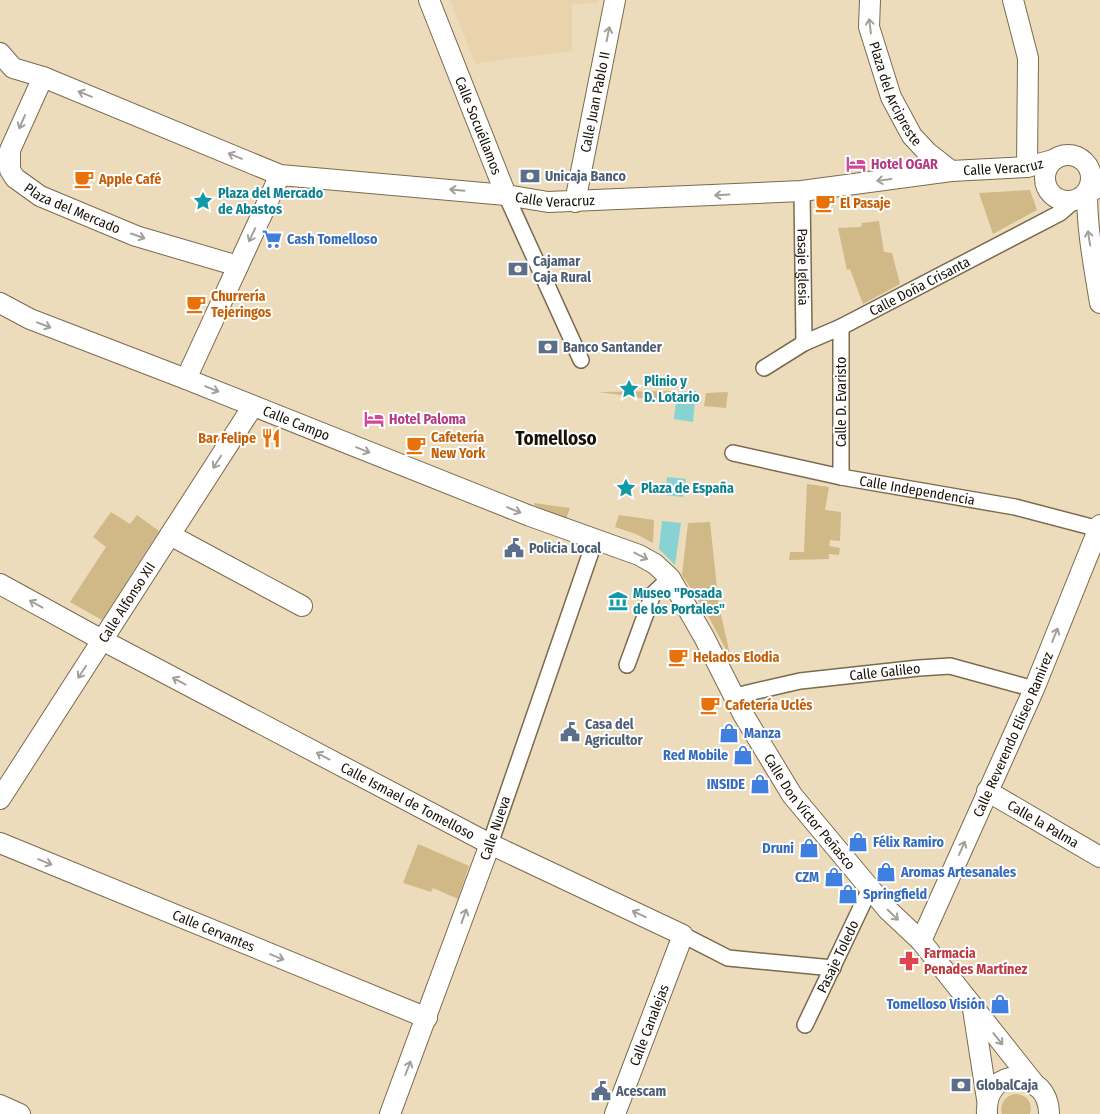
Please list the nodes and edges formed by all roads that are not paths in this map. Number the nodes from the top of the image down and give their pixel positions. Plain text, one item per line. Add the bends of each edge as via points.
1 (430, 0) edge
2 (614, 0) edge
3 (870, 0) edge
4 (1012, 0) edge
5 (0, 53) edge
6 (42, 77) junction
7 (1100, 153) edge
8 (1074, 155) junction
9 (1053, 160) junction
10 (1027, 167) junction
11 (951, 171) junction
12 (280, 175) junction
13 (802, 191) junction
14 (1087, 194) edge
15 (506, 195) junction
16 (575, 202) junction
17 (238, 266) junction
18 (0, 303) edge
19 (1100, 303) edge
20 (841, 327) junction
21 (804, 343) junction
22 (581, 360) dead end
23 (764, 368) dead end
24 (186, 379) junction
25 (253, 406) junction
26 (733, 453) dead end
27 (841, 477) junction
28 (1100, 528) edge
29 (170, 535) junction
30 (595, 540) junction
31 (670, 578) junction
32 (0, 584) edge
33 (302, 606) dead end
34 (102, 640) junction
35 (627, 665) dead end
36 (1034, 688) junction
37 (735, 696) junction
38 (988, 791) junction
39 (0, 799) edge
40 (0, 844) edge
41 (490, 844) junction
42 (1100, 857) edge
43 (873, 891) junction
44 (683, 935) junction
45 (921, 941) junction
46 (833, 968) junction
47 (973, 1007) junction
48 (427, 1018) junction
49 (805, 1025) dead end
50 (1037, 1087) junction
51 (0, 1106) edge
52 (987, 1106) edge
53 (1050, 1111) edge
54 (20, 1114) edge
55 (390, 1114) edge
56 (615, 1114) edge

1 - 15 street, Calle Socuéllamos
16 -> 2 street, Calle Juan Pablo II
11 -> 3 street, Plaza del Arcipreste via 912,136 891,97 869,27
4 - 10 street via 1028,58
5 - 6 street via 13,68
12 -> 6 street
6 -> 17 street, Plaza del Mercado via 10,150 10,170 15,178 40,196 136,236
7 - 8 street
8 - 9 street via 1066,154
8 - 14 street via 1087,163 1091,170
9 - 10 street, Calle Veracruz
9 - 14 street via 1045,175 1048,190 1053,196 1059,200
10 - 11 street, Calle Veracruz
11 -> 13 street, Calle Veracruz
15 -> 12 street, Calle Veracruz
12 -> 17 street
13 -> 16 street, Calle Veracruz
13 - 21 street, Pasaje Iglesia
19 -> 14 street via 1088,231
14 - 20 street, Calle Doña Crisanta via 1060,213
15 - 16 street, Calle Veracruz via 548,202
15 - 22 street, Calle Socuéllamos
17 - 24 street
18 -> 24 street, Calle Campo via 30,320
20 - 21 street, Calle Doña Crisanta
20 - 27 street, Calle D. Evaristo
21 - 23 street, Calle Doña Crisanta
24 -> 25 street, Calle Campo
25 -> 29 street, Calle Alfonso XII
25 -> 30 street, Calle Campo
26 - 27 street, Calle Independencia
27 - 28 street, Calle Independencia via 1015,507
36 -> 28 street, Calle Reverendo Eliseo Ramirez
29 - 33 street
29 - 34 street, Calle Alfonso XII
30 -> 31 street, Calle Don Víctor Peñasco via 640,555 656,564
30 - 41 street, Calle Nueva
31 - 35 street via 653,594
31 - 37 street, Calle Don Víctor Peñasco
34 -> 32 street, Calle Ismael de Tomelloso
34 -> 39 street, Calle Alfonso XII
41 -> 34 street, Calle Ismael de Tomelloso
36 - 37 street, Calle Galileo via 950,666 800,681
36 - 38 street, Calle Reverendo Eliseo Ramirez
37 - 43 street, Calle Don Víctor Peñasco via 792,795
38 - 42 street, Calle la Palma
45 -> 38 street, Calle Reverendo Eliseo Ramirez
40 -> 48 street, Calle Cervantes
44 -> 41 street, Calle Ismael de Tomelloso
48 -> 41 street, Calle Nueva
43 -> 45 street, Calle Don Víctor Peñasco
43 - 46 street, Pasaje Toledo via 866,897
44 - 46 street, Calle Ismael de Tomelloso via 728,958
44 - 56 street, Calle Canalejas
45 - 47 street, Calle Don Víctor Peñasco
46 - 49 street, Pasaje Toledo
47 -> 50 street, Calle Don Víctor Peñasco
47 - 52 street
55 -> 48 street, Calle Nueva
50 - 52 street via 1030,1080 1010,1078 996,1086
50 - 53 street, Calle Don Víctor Peñasco
51 - 54 street

